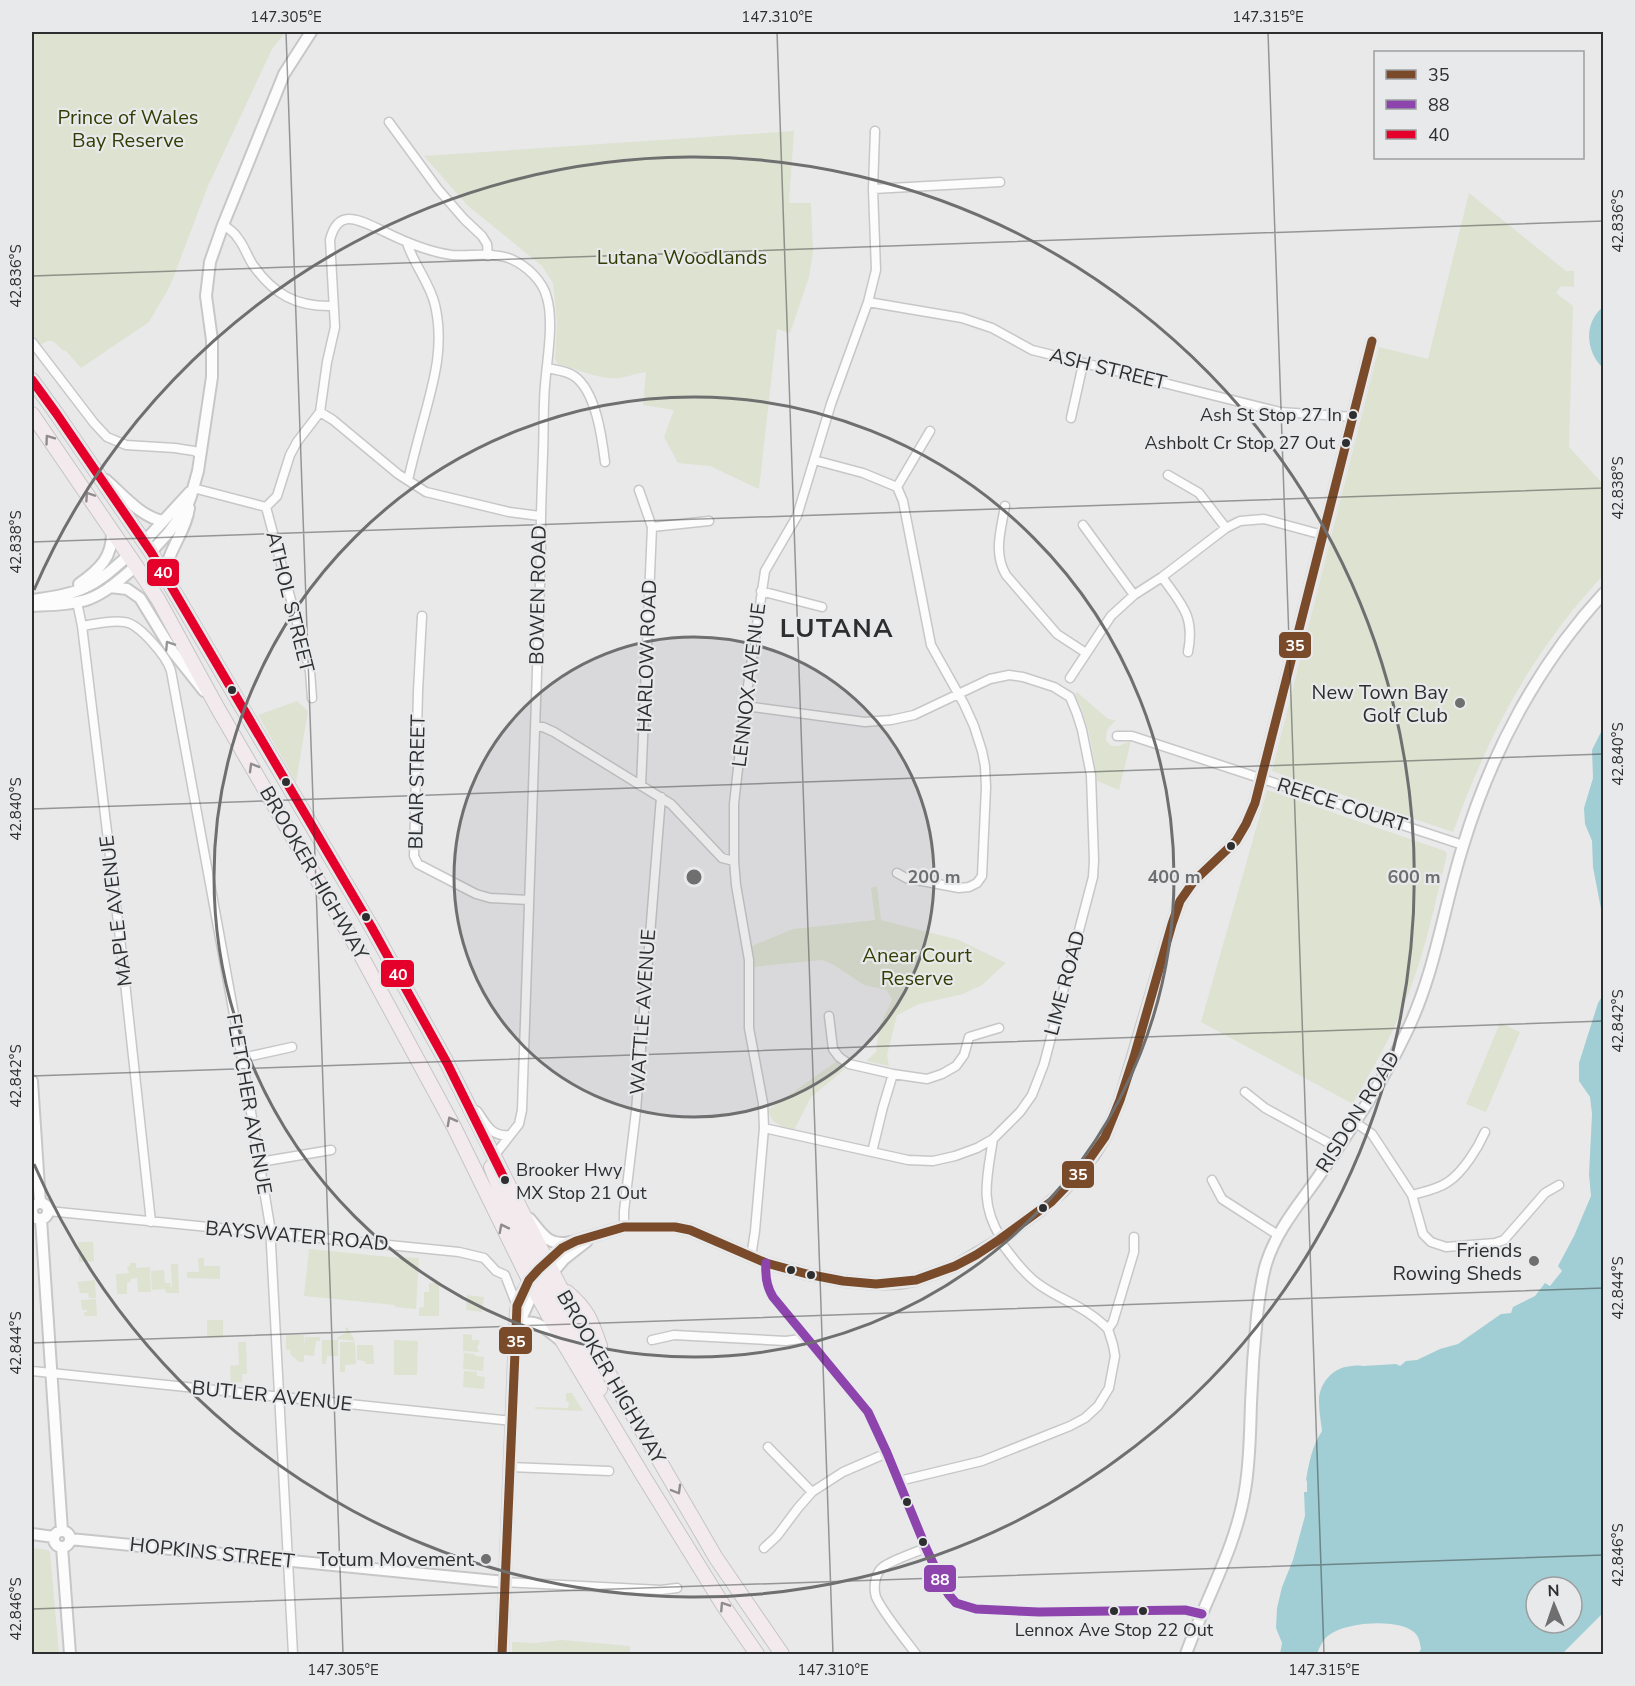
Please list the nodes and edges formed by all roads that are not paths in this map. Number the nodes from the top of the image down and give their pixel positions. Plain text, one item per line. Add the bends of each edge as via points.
1 (311, 32) edge
2 (389, 122) dead end
3 (875, 131) dead end
4 (1000, 182) dead end
5 (873, 189) junction
6 (223, 225) junction
7 (407, 243) junction
8 (488, 256) junction
9 (868, 302) junction
10 (333, 306) junction
11 (1372, 341) dead end
12 (32, 342) edge
13 (1083, 364) junction
14 (547, 368) junction
15 (32, 380) edge
16 (320, 412) junction
17 (32, 414) edge
18 (1354, 417) junction
19 (1071, 418) dead end
20 (930, 430) dead end
21 (201, 454) junction
22 (814, 460) junction
23 (605, 462) dead end
24 (95, 470) junction
25 (1168, 475) dead end
26 (408, 480) junction
27 (897, 487) junction
28 (639, 490) dead end
29 (193, 491) junction
30 (1005, 506) dead end
31 (266, 507) junction
32 (540, 516) junction
33 (163, 521) junction
34 (709, 521) dead end
35 (1083, 525) dead end
36 (652, 526) junction
37 (1226, 528) junction
38 (112, 530) junction
39 (1323, 535) junction
40 (147, 547) junction
41 (133, 560) junction
42 (1162, 577) junction
43 (167, 580) junction
44 (110, 587) junction
45 (761, 591) junction
46 (1604, 593) edge
47 (1134, 595) junction
48 (58, 596) junction
49 (32, 600) edge
50 (77, 602) junction
51 (32, 606) edge
52 (822, 607) dead end
53 (422, 616) dead end
54 (82, 626) junction
55 (1086, 652) junction
56 (1188, 652) dead end
57 (1070, 678) dead end
58 (957, 694) junction
59 (312, 698) dead end
60 (744, 706) junction
61 (218, 707) junction
62 (535, 727) junction
63 (1117, 736) dead end
64 (1262, 778) junction
65 (641, 786) junction
66 (661, 797) junction
67 (1463, 845) junction
68 (734, 861) junction
69 (897, 873) dead end
70 (529, 900) junction
71 (829, 1016) dead end
72 (999, 1028) dead end
73 (292, 1047) dead end
74 (242, 1058) junction
75 (892, 1074) junction
76 (32, 1082) edge
77 (461, 1090) junction
78 (1245, 1092) dead end
79 (1356, 1123) junction
80 (764, 1128) junction
81 (1485, 1132) dead end
82 (510, 1135) junction
83 (993, 1139) junction
84 (1338, 1148) junction
85 (331, 1150) dead end
86 (872, 1152) junction
87 (494, 1156) junction
88 (260, 1162) junction
89 (1212, 1180) dead end
90 (1559, 1185) dead end
91 (1412, 1196) junction
92 (516, 1201) junction
93 (38, 1210) edge
94 (151, 1222) junction
95 (624, 1227) junction
96 (270, 1232) junction
97 (595, 1235) junction
98 (1278, 1235) junction
99 (1134, 1237) dead end
100 (1000, 1239) junction
101 (576, 1240) junction
102 (751, 1257) junction
103 (766, 1263) junction
104 (544, 1277) junction
105 (517, 1306) junction
106 (1108, 1329) junction
107 (517, 1331) junction
108 (807, 1338) junction
109 (651, 1340) dead end
110 (563, 1342) junction
111 (32, 1371) edge
112 (51, 1373) junction
113 (280, 1396) junction
114 (512, 1421) junction
115 (619, 1436) junction
116 (768, 1446) dead end
117 (887, 1452) junction
118 (510, 1467) junction
119 (609, 1471) dead end
120 (899, 1481) junction
121 (812, 1492) junction
122 (32, 1534) edge
123 (62, 1538) junction
124 (764, 1548) dead end
125 (926, 1548) junction
126 (288, 1560) junction
127 (505, 1582) junction
128 (676, 1588) dead end
129 (1202, 1614) junction
130 (70, 1654) edge
131 (294, 1654) edge
132 (502, 1654) edge
133 (757, 1654) edge
134 (782, 1654) edge
135 (916, 1654) edge
136 (1186, 1654) edge

1 - 6 street via 284,74
2 - 8 street via 438,189 482,236
3 - 5 street, LENNOX AVENUE
4 - 5 street
5 - 9 street, LENNOX AVENUE via 876,270
6 - 10 street via 237,235 253,265 284,296 301,303
6 - 21 street via 207,279 212,377
7 - 8 street, BOWEN ROAD via 448,254
7 - 10 street, BOWEN ROAD via 359,220 340,221 330,240
7 - 26 street via 435,304 439,344
8 - 14 street, BOWEN ROAD via 510,259 527,268 545,290 549,304
9 - 13 street, ASH STREET via 962,318 992,328 1032,350
9 - 22 street, LENNOX AVENUE
10 - 16 street via 335,327
11 - 18 street
12 - 21 street via 107,437 126,446 175,448
13 - 18 street, ASH STREET via 1280,412
13 - 19 street
14 - 23 street via 574,376 588,393
14 - 32 street, BOWEN ROAD
15 - 24 highway, BROOKER HIGHWAY
16 - 26 street
16 - 31 street via 297,442 277,496
38 -> 17 highway, BROOKER HIGHWAY
18 - 39 street
20 - 27 street
21 - 29 street
22 - 27 street
22 - 45 street, LENNOX AVENUE via 797,516 765,571
24 - 33 street via 144,513
24 - 40 highway, BROOKER HIGHWAY
25 - 37 street via 1199,493
26 - 32 street via 426,492
27 - 58 street via 931,645
28 - 36 street, HARLOW ROAD
29 - 31 street
29 - 33 street
29 - 40 street via 177,522
29 - 43 street via 189,514 167,560
30 - 55 street via 998,549 1001,566 1050,627
31 - 59 street, ATHOL STREET via 310,671
32 - 62 street, BOWEN ROAD
33 - 40 street
34 - 36 street
35 - 47 street
36 - 65 street, HARLOW ROAD
37 - 39 street via 1240,521 1264,519
37 - 42 street
38 - 41 highway, BROOKER HIGHWAY
38 - 48 street via 111,548 102,565
39 - 64 street
40 - 41 highway
40 - 43 highway, BROOKER HIGHWAY
41 - 44 street
41 - 48 street via 86,588
41 - 61 highway, BROOKER HIGHWAY
42 - 47 street
42 - 56 street via 1186,611 1191,628
43 - 77 highway, BROOKER HIGHWAY via 371,926
44 - 50 street
61 -> 44 street via 179,660 140,598 127,589
45 - 52 street
45 - 60 street, LENNOX AVENUE
46 - 67 street, RISDON ROAD via 1563,641 1532,688 1502,748
47 - 55 street via 1111,616
48 - 49 street
50 - 51 street
50 - 54 street, MAPLE AVENUE
53 - 70 street, BLAIR STREET via 414,856 418,864 476,894
54 - 74 street, FLETCHER AVENUE via 130,623 169,665
54 - 94 street, MAPLE AVENUE
55 - 57 street
58 - 60 street, LIME ROAD via 914,715 865,722
58 - 69 street via 974,726 985,766 982,876 977,883 959,888
58 - 83 street, LIME ROAD via 1009,675 1041,682 1062,692 1070,698 1077,714 1091,775 1093,877 1044,1064 1032,1095
60 - 68 street, LENNOX AVENUE via 734,804
104 -> 61 highway, BROOKER HIGHWAY via 454,1127
62 - 65 street via 554,732
62 - 70 street, BOWEN ROAD
63 - 64 street, REECE COURT via 1132,736
64 - 67 street, REECE COURT
64 - 100 street via 1236,842 1194,881 1180,901 1124,1090 1105,1137 1064,1190
65 - 66 street
66 - 68 street via 681,812 722,858
66 - 95 street, WATTLE AVENUE
67 - 79 street, RISDON ROAD via 1421,998 1407,1032
68 - 80 street, LENNOX AVENUE via 749,960 749,1028
70 - 82 street, BOWEN ROAD via 522,1110 519,1124
71 - 75 street via 833,1049 839,1057 849,1064
72 - 75 street via 969,1037 956,1066 942,1074 927,1079
73 - 74 street
74 - 88 street, FLETCHER AVENUE
75 - 86 street
76 - 93 street
77 - 82 street via 493,1132
77 - 87 highway, BROOKER HIGHWAY
78 - 84 street via 1265,1108
79 - 84 street, RISDON ROAD
79 - 91 street via 1371,1134
80 - 86 street, LIME ROAD
80 - 102 street, LENNOX AVENUE
81 - 91 street via 1477,1149 1453,1178
82 - 87 street, BOWEN ROAD
83 - 86 street, LIME ROAD via 933,1161
83 - 100 street via 985,1192 988,1212
84 - 98 street, RISDON ROAD
85 - 88 street
87 - 92 highway, BROOKER HIGHWAY
87 - 104 highway via 491,1167 495,1180
88 - 96 street, FLETCHER AVENUE
89 - 98 street via 1222,1199
90 - 91 street via 1545,1193 1504,1240 1446,1247 1431,1242 1423,1234
92 - 101 street via 551,1242
92 - 104 highway, BROOKER HIGHWAY
93 - 94 street, BAYSWATER ROAD
93 - 112 street
94 - 96 street, BAYSWATER ROAD
95 - 97 street
95 - 102 street via 682,1228
96 - 105 street, BAYSWATER ROAD via 480,1256 505,1276
96 - 113 street, FLETCHER AVENUE
97 - 101 street
97 - 104 street
98 - 129 street, RISDON ROAD via 1266,1264 1258,1308 1242,1507
99 - 106 street via 1134,1252
100 - 103 street via 955,1266 899,1283 843,1281
100 - 106 street via 1036,1282 1083,1308
101 - 104 street via 562,1248
102 - 103 street
103 - 108 street via 769,1290
104 - 105 street
104 - 107 street
104 - 110 highway, BROOKER HIGHWAY
104 - 115 highway
104 -> 134 highway, BROOKER HIGHWAY via 584,1308 610,1377 716,1558
105 - 107 street
106 - 120 street via 1115,1356 1109,1388 1085,1418 982,1461
107 - 110 street via 526,1322 539,1324
107 - 114 street
108 - 109 street via 786,1341 674,1335
108 - 117 street via 868,1412
110 - 115 highway, BROOKER HIGHWAY
111 - 112 street, BUTLER AVENUE
112 - 113 street, BUTLER AVENUE
112 - 123 street
113 - 114 street, BUTLER AVENUE
113 - 126 street, FLETCHER AVENUE
114 - 118 street
133 -> 115 highway, BROOKER HIGHWAY
116 - 121 street
117 - 120 street
117 - 121 street via 843,1472
118 - 119 street
118 - 127 street
120 - 125 street
121 - 124 street
122 - 123 street, HOPKINS STREET
123 - 126 street, HOPKINS STREET
123 - 130 street
125 - 129 street via 949,1595 966,1606 1039,1612 1185,1610
125 - 135 street via 883,1567 877,1574 874,1590
126 - 127 street, HOPKINS STREET
126 - 131 street, FLETCHER AVENUE
127 - 128 street, HOPKINS STREET
127 - 132 street
129 - 136 street, RISDON ROAD

